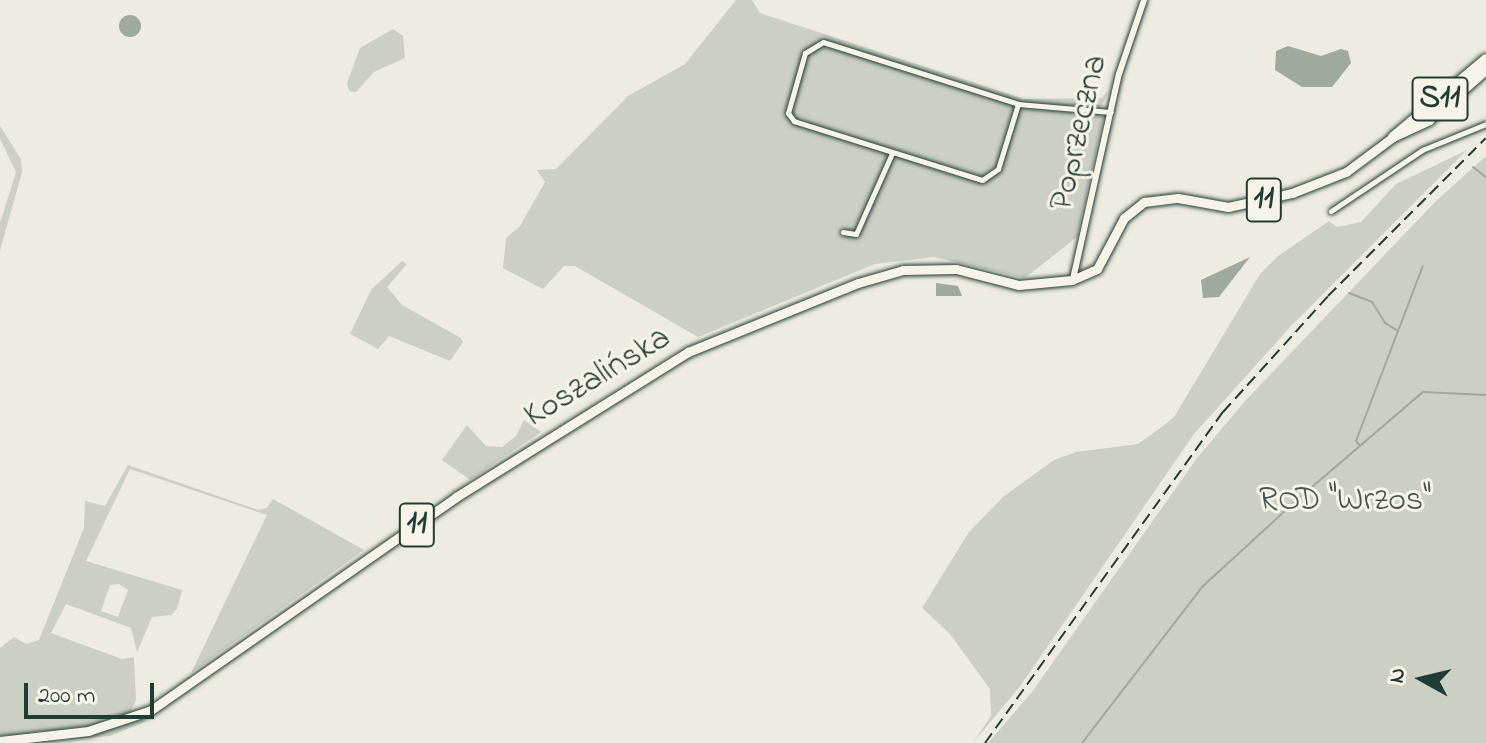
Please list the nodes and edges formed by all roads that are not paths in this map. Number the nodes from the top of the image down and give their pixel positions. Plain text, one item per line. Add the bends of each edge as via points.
1 (1144, 0) edge
2 (1486, 59) edge
3 (1486, 70) edge
4 (1018, 104) junction
5 (1111, 112) junction
6 (1429, 120) joint
7 (1486, 124) edge
8 (1393, 137) junction
9 (892, 153) junction
10 (1331, 211) dead end
11 (843, 232) dead end
12 (1072, 280) junction
13 (0, 741) edge

1 - 5 street, Poprzeczna
2 - 8 highway, S11
3 - 6 highway, S11
4 - 5 street
4 - 9 street via 998,169 989,178 978,180
4 - 9 street via 830,44 815,44 805,53 789,116
5 - 12 street, Poprzeczna
6 - 8 highway, 11
7 - 10 street via 1422,150
8 - 12 highway, 11 via 1346,172 1292,193 1228,207 1178,198 1144,202 1124,218 1097,269
9 - 11 street via 856,234
12 - 13 highway, Koszalińska / 11 via 1019,285 956,269 903,270 858,283 674,358 456,497 151,710 113,725

